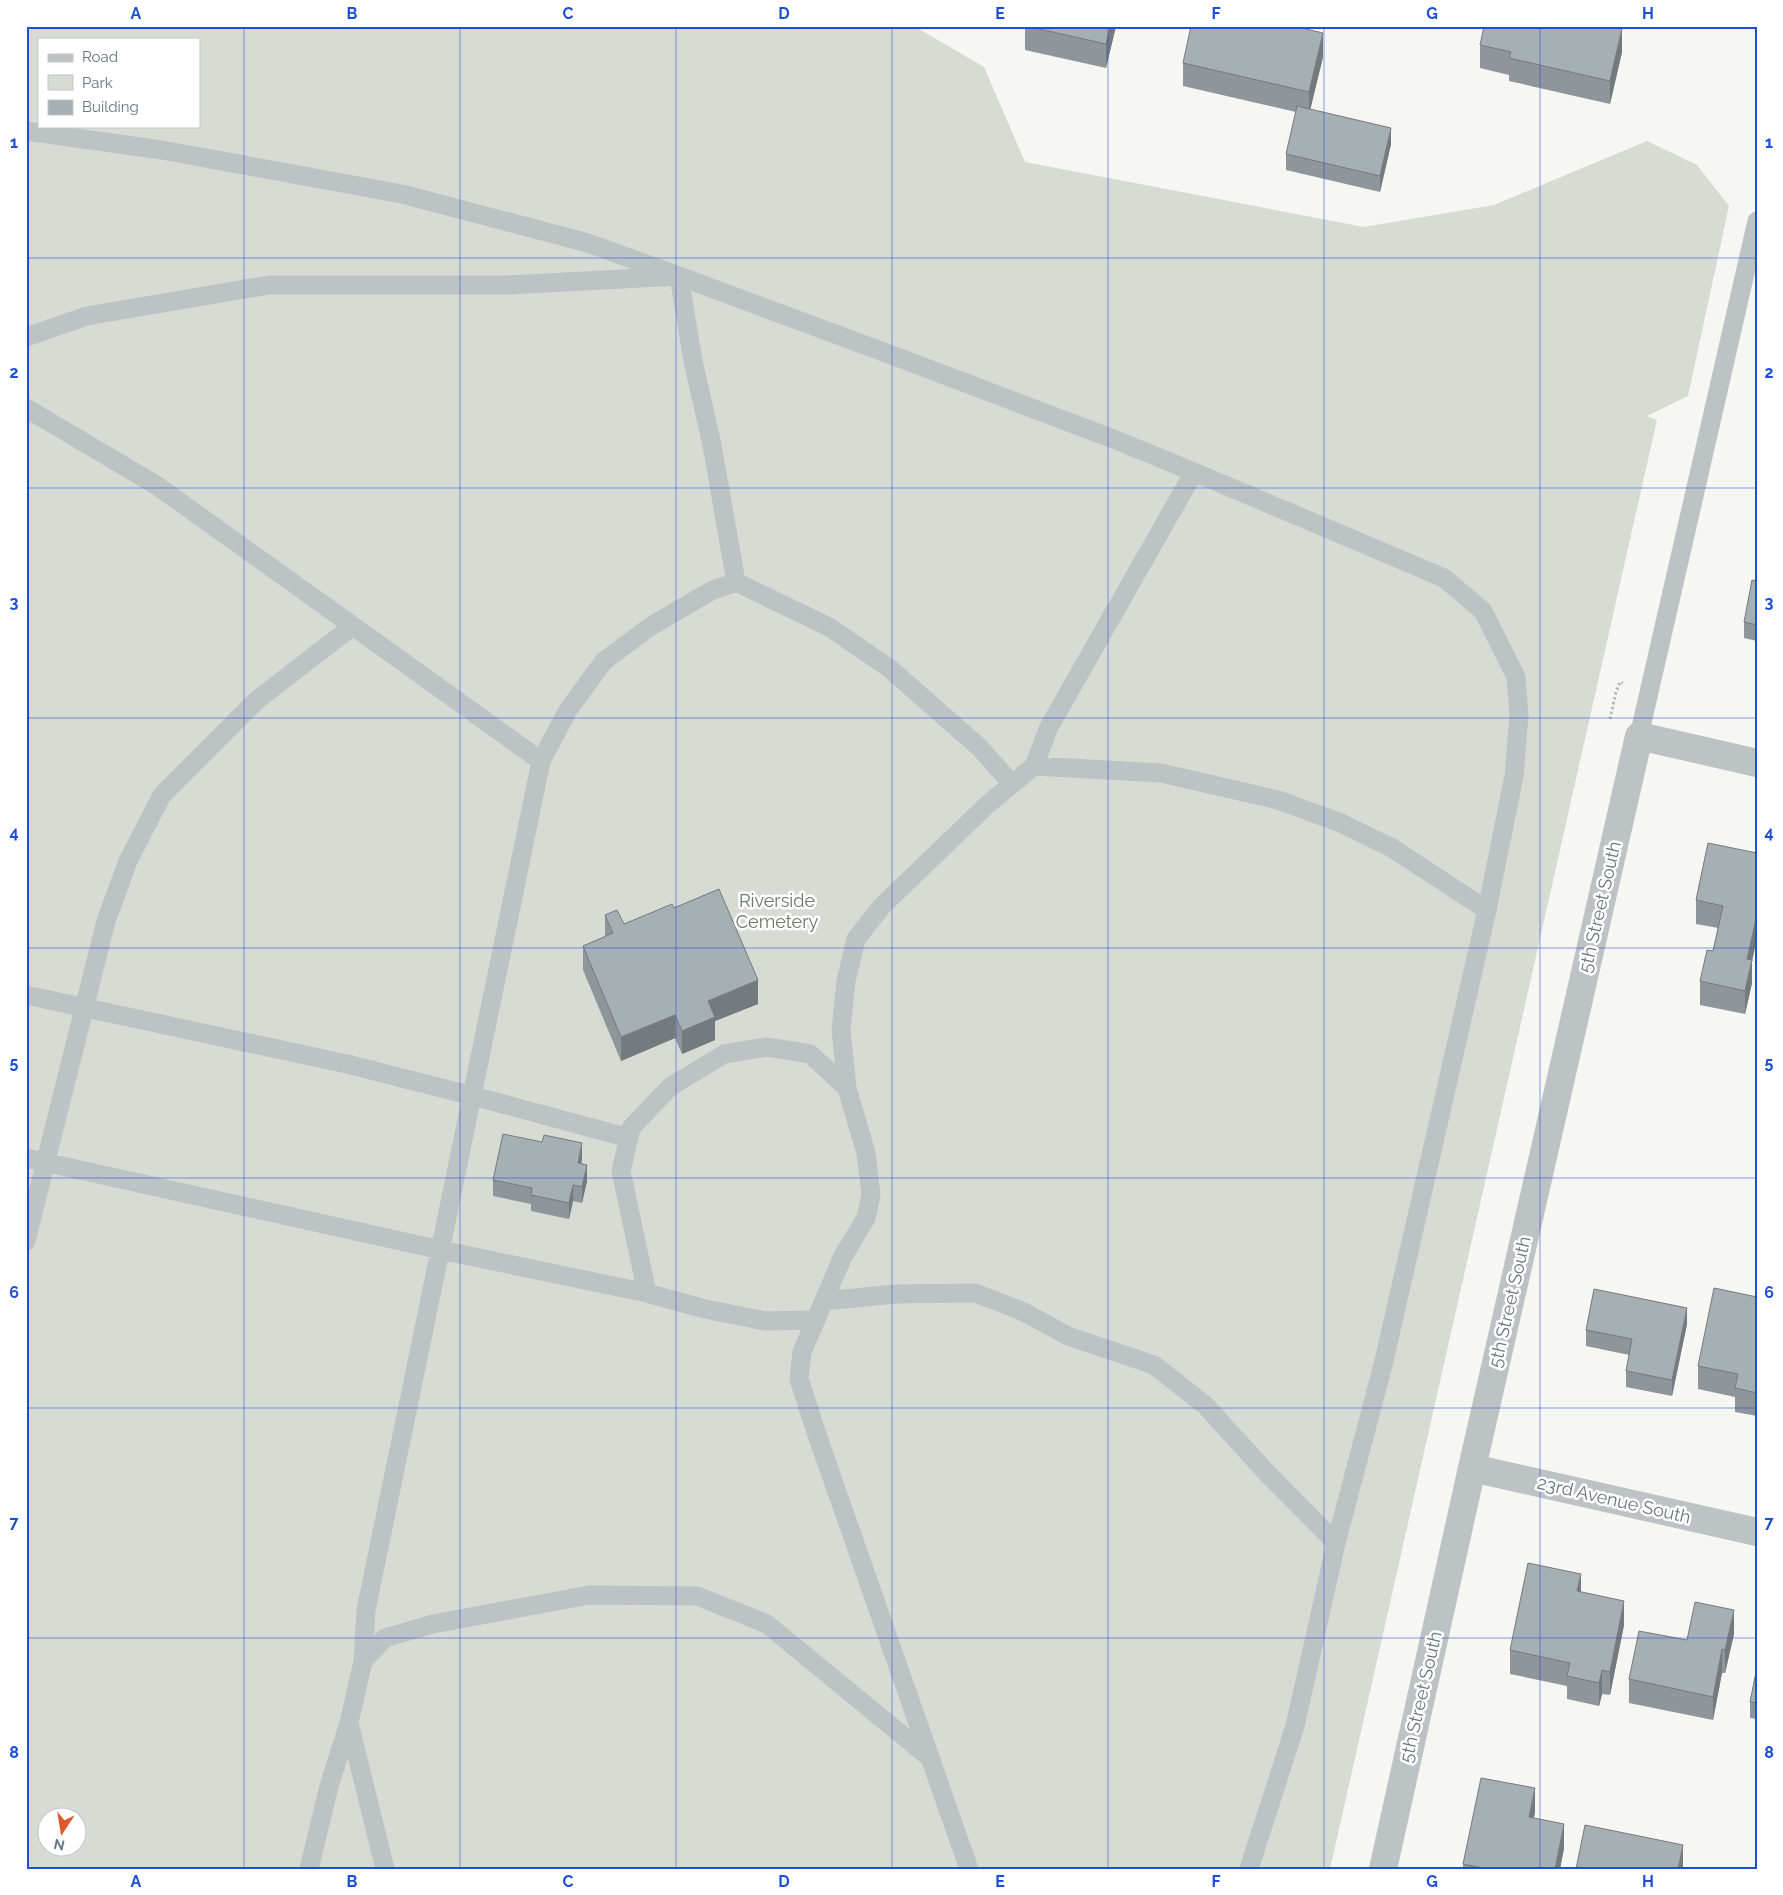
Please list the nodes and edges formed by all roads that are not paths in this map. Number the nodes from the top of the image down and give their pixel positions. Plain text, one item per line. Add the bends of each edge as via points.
1 (26, 131) edge
2 (1757, 221) edge
3 (679, 276) junction
4 (26, 338) edge
5 (26, 408) edge
6 (1194, 472) junction
7 (736, 582) junction
8 (353, 626) junction
9 (1639, 736) junction
10 (541, 761) junction
11 (1757, 763) edge
12 (1034, 766) junction
13 (1012, 784) junction
14 (1487, 910) junction
15 (26, 995) edge
16 (84, 1007) junction
17 (846, 1088) junction
18 (473, 1096) junction
19 (628, 1138) junction
20 (26, 1158) edge
21 (46, 1162) junction
22 (26, 1241) edge
23 (441, 1250) junction
24 (647, 1293) junction
25 (824, 1301) junction
26 (816, 1320) junction
27 (1472, 1468) junction
28 (1757, 1532) edge
29 (1336, 1543) junction
30 (363, 1661) junction
31 (349, 1723) junction
32 (930, 1759) junction
33 (309, 1869) edge
34 (385, 1869) edge
35 (969, 1869) edge
36 (1249, 1869) edge
37 (1383, 1869) edge

1 - 3 lane via 162,150 402,194 588,243
2 - 9 lane
3 - 4 lane via 507,285 270,285 87,316
3 - 6 lane
3 - 7 lane
5 - 8 lane via 156,484
6 - 12 lane via 1049,728
6 - 14 lane via 1444,578 1483,611 1516,677 1519,716 1514,776
7 - 10 lane via 711,590 651,626 604,661 568,710
7 - 13 lane via 829,627 889,668 979,747
8 - 10 lane
8 - 16 lane via 257,700 162,795 125,870 106,921
9 - 11 street
9 - 27 street, 5th Street South
10 - 18 lane
12 - 13 lane
12 - 14 lane via 1161,773 1278,800 1340,823 1392,848
13 - 17 lane via 882,906 856,939 846,981 841,1030
14 - 29 lane via 1383,1365
15 - 16 lane
16 - 18 lane via 346,1064
16 - 21 lane
17 - 19 lane via 810,1054 767,1047 724,1054 670,1087 631,1128
17 - 25 lane via 866,1153 871,1196 866,1218 843,1256
18 - 19 lane
18 - 23 lane
19 - 24 lane via 621,1171
20 - 21 lane
21 - 22 lane
21 - 23 lane
23 - 24 lane
23 - 30 lane via 366,1610
24 - 26 lane via 765,1321
25 - 26 lane
25 - 29 lane via 895,1294 975,1293 1024,1312 1068,1336 1154,1365 1205,1405
26 - 32 lane via 802,1352 799,1379
27 - 28 street, 23rd Avenue South
27 - 37 street, 5th Street South
29 - 36 lane via 1295,1726
30 - 31 lane
30 - 32 lane via 385,1638 433,1624 589,1595 697,1596 767,1624
31 - 33 lane via 328,1786
31 - 34 lane
32 - 35 lane

